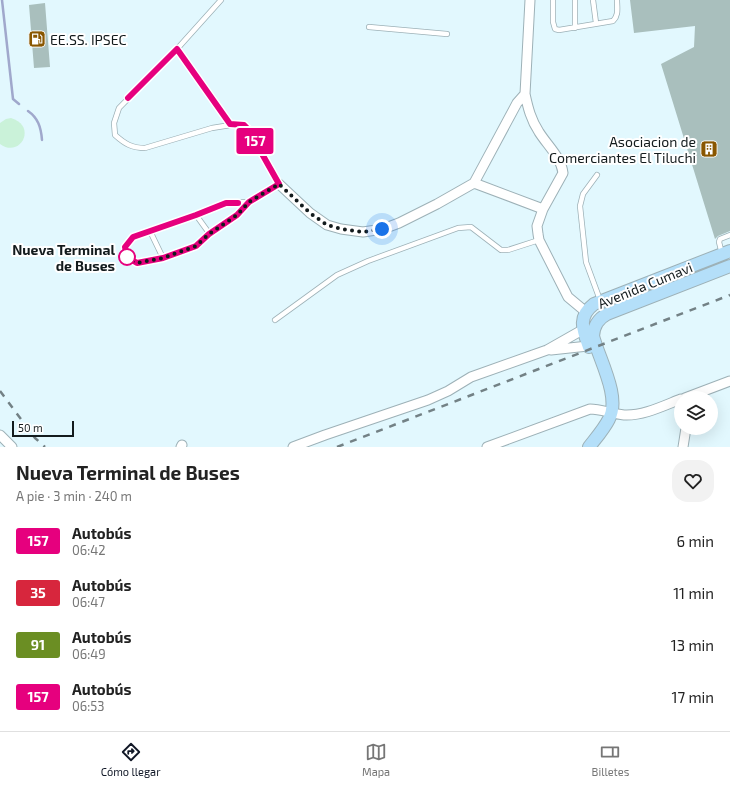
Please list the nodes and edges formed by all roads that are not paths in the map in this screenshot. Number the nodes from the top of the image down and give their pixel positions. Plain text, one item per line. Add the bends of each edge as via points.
1 (221, 0) edge
2 (530, 0) edge
3 (553, 0) edge
4 (575, 0) edge
5 (593, 0) edge
6 (616, 0) edge
7 (596, 23) junction
8 (369, 27) dead end
9 (575, 28) junction
10 (447, 34) dead end
11 (177, 49) junction
12 (524, 94) junction
13 (230, 124) junction
14 (598, 175) dead end
15 (474, 183) junction
16 (279, 184) junction
17 (249, 202) junction
18 (543, 209) junction
19 (196, 215) junction
20 (150, 231) junction
21 (209, 234) junction
22 (730, 235) edge
23 (539, 240) junction
24 (726, 253) edge
25 (163, 258) junction
26 (730, 266) edge
27 (662, 278) junction
28 (668, 291) junction
29 (601, 301) junction
30 (586, 312) junction
31 (275, 320) dead end
32 (584, 329) junction
33 (588, 346) junction
34 (547, 350) junction
35 (730, 381) edge
36 (704, 391) edge
37 (674, 401) edge
38 (612, 408) junction
39 (0, 435) edge
40 (685, 435) edge
41 (12, 447) edge
42 (293, 447) edge
43 (487, 447) edge
44 (589, 447) edge
45 (683, 447) edge

1 - 11 lane
2 - 12 street
3 - 9 lane via 552,22 555,29
4 - 9 lane
5 - 7 lane
6 - 7 lane via 616,18 608,23
7 - 9 lane
8 - 10 lane
11 - 13 lane
11 - 13 lane via 118,108 114,123 115,135 127,145 146,148
12 - 15 street
12 - 18 street via 532,121 562,167 563,173
13 - 16 lane via 244,125 248,129
14 - 29 lane via 583,194 580,206 586,262
15 - 16 street via 399,223 363,232 327,225
15 - 18 street
16 - 17 lane
17 - 19 lane via 226,203
17 - 21 lane via 237,215
18 - 23 street via 537,226
19 - 20 lane
19 - 21 lane
20 - 25 lane
20 - 25 lane via 133,237 125,247 127,257 137,263
21 - 25 lane via 196,246
22 - 24 lane via 719,242
23 - 30 street via 568,297
23 - 31 lane via 501,250 471,227 458,228 337,275
24 - 27 street, Avenida Cumavi
26 - 28 street, Avenida Cumavi
27 - 28 street
27 - 29 street, Avenida Cumavi
28 - 38 street, Avenida Cumavi via 607,314 600,318 593,329 611,391
29 - 30 street, Avenida Cumavi
30 - 32 street, Avenida Cumavi via 583,317
32 - 33 street, Avenida Cumavi
32 - 34 street
33 - 34 street
33 - 38 street, Avenida Cumavi
34 - 42 street via 470,377 428,400
35 - 36 street
37 - 38 street via 636,415
38 - 43 street via 590,410
38 - 44 street via 609,420
39 - 41 street
40 - 45 street

